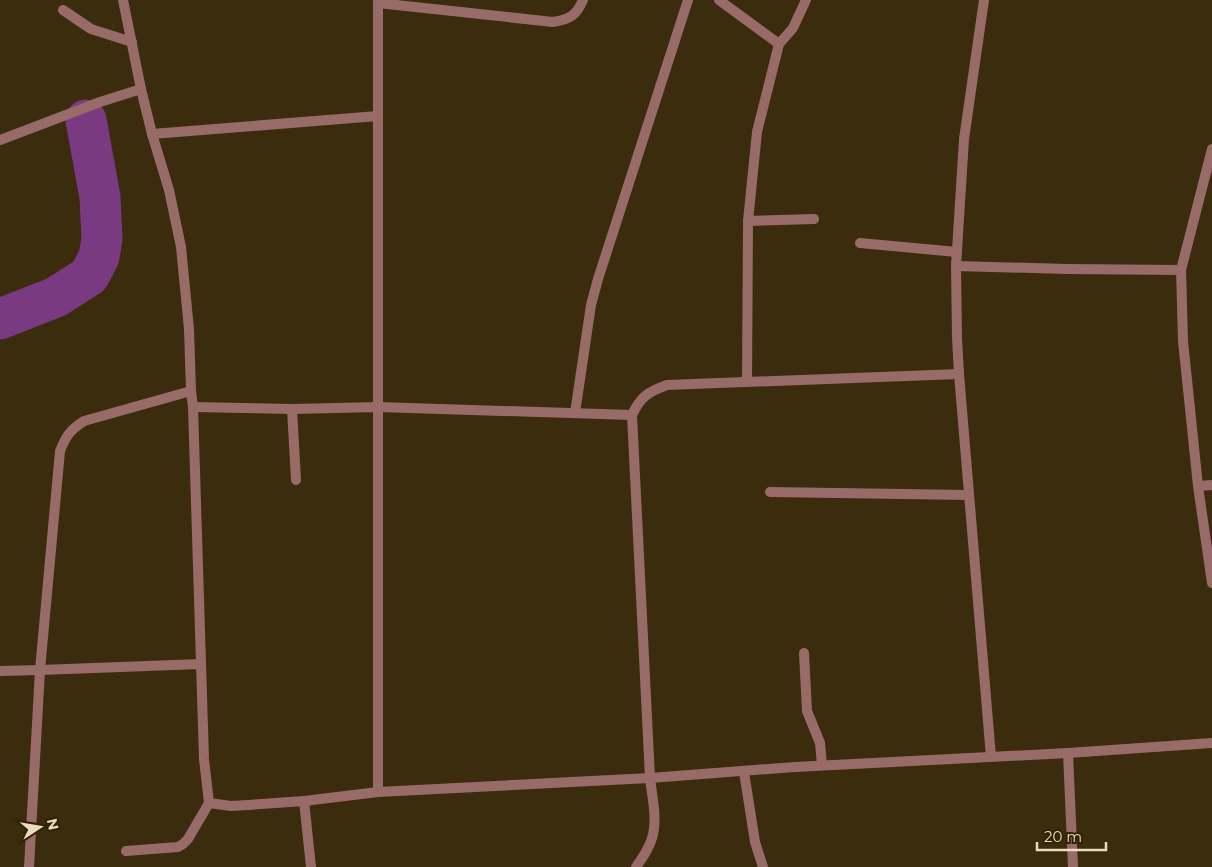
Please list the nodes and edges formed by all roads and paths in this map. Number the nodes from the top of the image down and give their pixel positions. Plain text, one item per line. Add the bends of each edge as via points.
1 (123, 0) edge
2 (583, 0) edge
3 (688, 0) edge
4 (719, 0) edge
5 (806, 0) edge
6 (984, 0) edge
7 (378, 2) edge
8 (63, 10) dead end
9 (132, 42) junction
10 (779, 44) junction
11 (141, 89) junction
12 (378, 116) junction
13 (152, 134) junction
14 (0, 140) edge
15 (1212, 148) edge
16 (814, 219) dead end
17 (748, 221) junction
18 (860, 243) dead end
19 (957, 252) junction
20 (956, 266) junction
21 (1181, 270) junction
22 (959, 374) junction
23 (747, 382) junction
24 (191, 391) junction
25 (193, 407) junction
26 (378, 407) junction
27 (292, 409) junction
28 (575, 413) junction
29 (632, 415) junction
30 (296, 480) dead end
31 (1212, 485) edge
32 (1198, 486) junction
33 (770, 492) dead end
34 (970, 494) junction
35 (1212, 576) edge
36 (1212, 583) edge
37 (804, 653) dead end
38 (201, 664) junction
39 (40, 670) junction
40 (0, 671) edge
41 (1212, 743) edge
42 (1068, 753) junction
43 (991, 757) junction
44 (822, 765) junction
45 (744, 772) junction
46 (650, 778) junction
47 (378, 792) junction
48 (304, 801) junction
49 (209, 803) junction
50 (126, 851) dead end
51 (29, 867) edge
52 (311, 867) edge
53 (636, 867) edge
54 (763, 867) edge
55 (1073, 867) edge

1 - 9 street
2 - 7 street via 575,14 553,22
3 - 28 street via 598,279 591,305
4 - 10 street
5 - 10 street via 792,28
6 - 19 street via 964,138
7 - 12 street
8 - 9 street via 91,29
9 - 11 street
10 - 17 street via 757,132
11 - 13 street
11 - 14 street
12 - 13 street
12 - 26 street
13 - 24 street via 180,247 189,329
15 - 21 street
16 - 17 street
17 - 23 street
18 - 19 street
19 - 20 street
20 - 21 street
20 - 22 street
21 - 32 street via 1183,341
22 - 23 street
22 - 34 street
23 - 29 street via 667,384 640,400
24 - 25 street
24 - 39 street via 84,422 66,437 60,451
25 - 27 street
25 - 38 street
26 - 27 street
26 - 28 street
26 - 47 street
27 - 30 street
28 - 29 street
29 - 46 street
31 - 32 street
32 - 35 street
33 - 34 street
34 - 43 street
35 - 36 street
37 - 44 street via 807,711 820,743
38 - 39 street
38 - 49 street via 204,760
39 - 40 street
39 - 51 street
41 - 42 street
42 - 43 street
42 - 55 street
43 - 44 street
44 - 45 street
45 - 46 street
45 - 54 street via 755,842
46 - 47 street
46 - 53 street via 653,836
47 - 48 street
48 - 49 street via 231,806
48 - 52 street
49 - 50 street via 188,839 178,847

